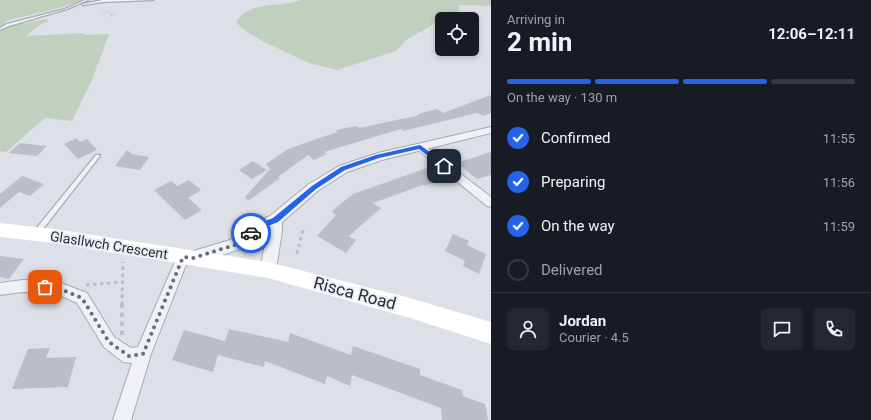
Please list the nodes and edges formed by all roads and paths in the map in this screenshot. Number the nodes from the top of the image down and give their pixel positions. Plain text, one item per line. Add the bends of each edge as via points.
1 (86, 0) edge
2 (152, 0) edge
3 (81, 4) junction
4 (0, 29) edge
5 (491, 130) edge
6 (420, 147) junction
7 (98, 156) dead end
8 (491, 203) edge
9 (275, 220) junction
10 (0, 230) edge
11 (303, 230) dead end
12 (36, 234) junction
13 (124, 247) junction
14 (297, 254) dead end
15 (188, 257) junction
16 (218, 261) joint
17 (268, 270) junction
18 (123, 282) junction
19 (56, 287) junction
20 (0, 289) edge
21 (491, 333) edge
22 (122, 351) junction
23 (143, 354) junction
24 (122, 420) edge

1 - 3 lane
2 - 3 lane
3 - 4 lane
5 - 6 street
6 - 8 street
6 - 9 street via 343,169 314,187
7 - 12 lane
9 - 15 street via 261,226 235,245
9 - 17 street
10 - 12 main road, Glasllwch Crescent
11 - 14 path
12 - 13 main road, Glasllwch Crescent
13 - 15 main road, Glasllwch Crescent
13 - 18 path
15 - 16 main road, Glasllwch Crescent
15 - 23 street
16 - 17 main road, Risca Road
17 - 21 main road, Risca Road via 410,308
18 - 19 path
18 - 22 path
19 - 20 street via 23,286
19 - 22 street via 82,298 109,342
22 - 23 street via 129,356
23 - 24 street

